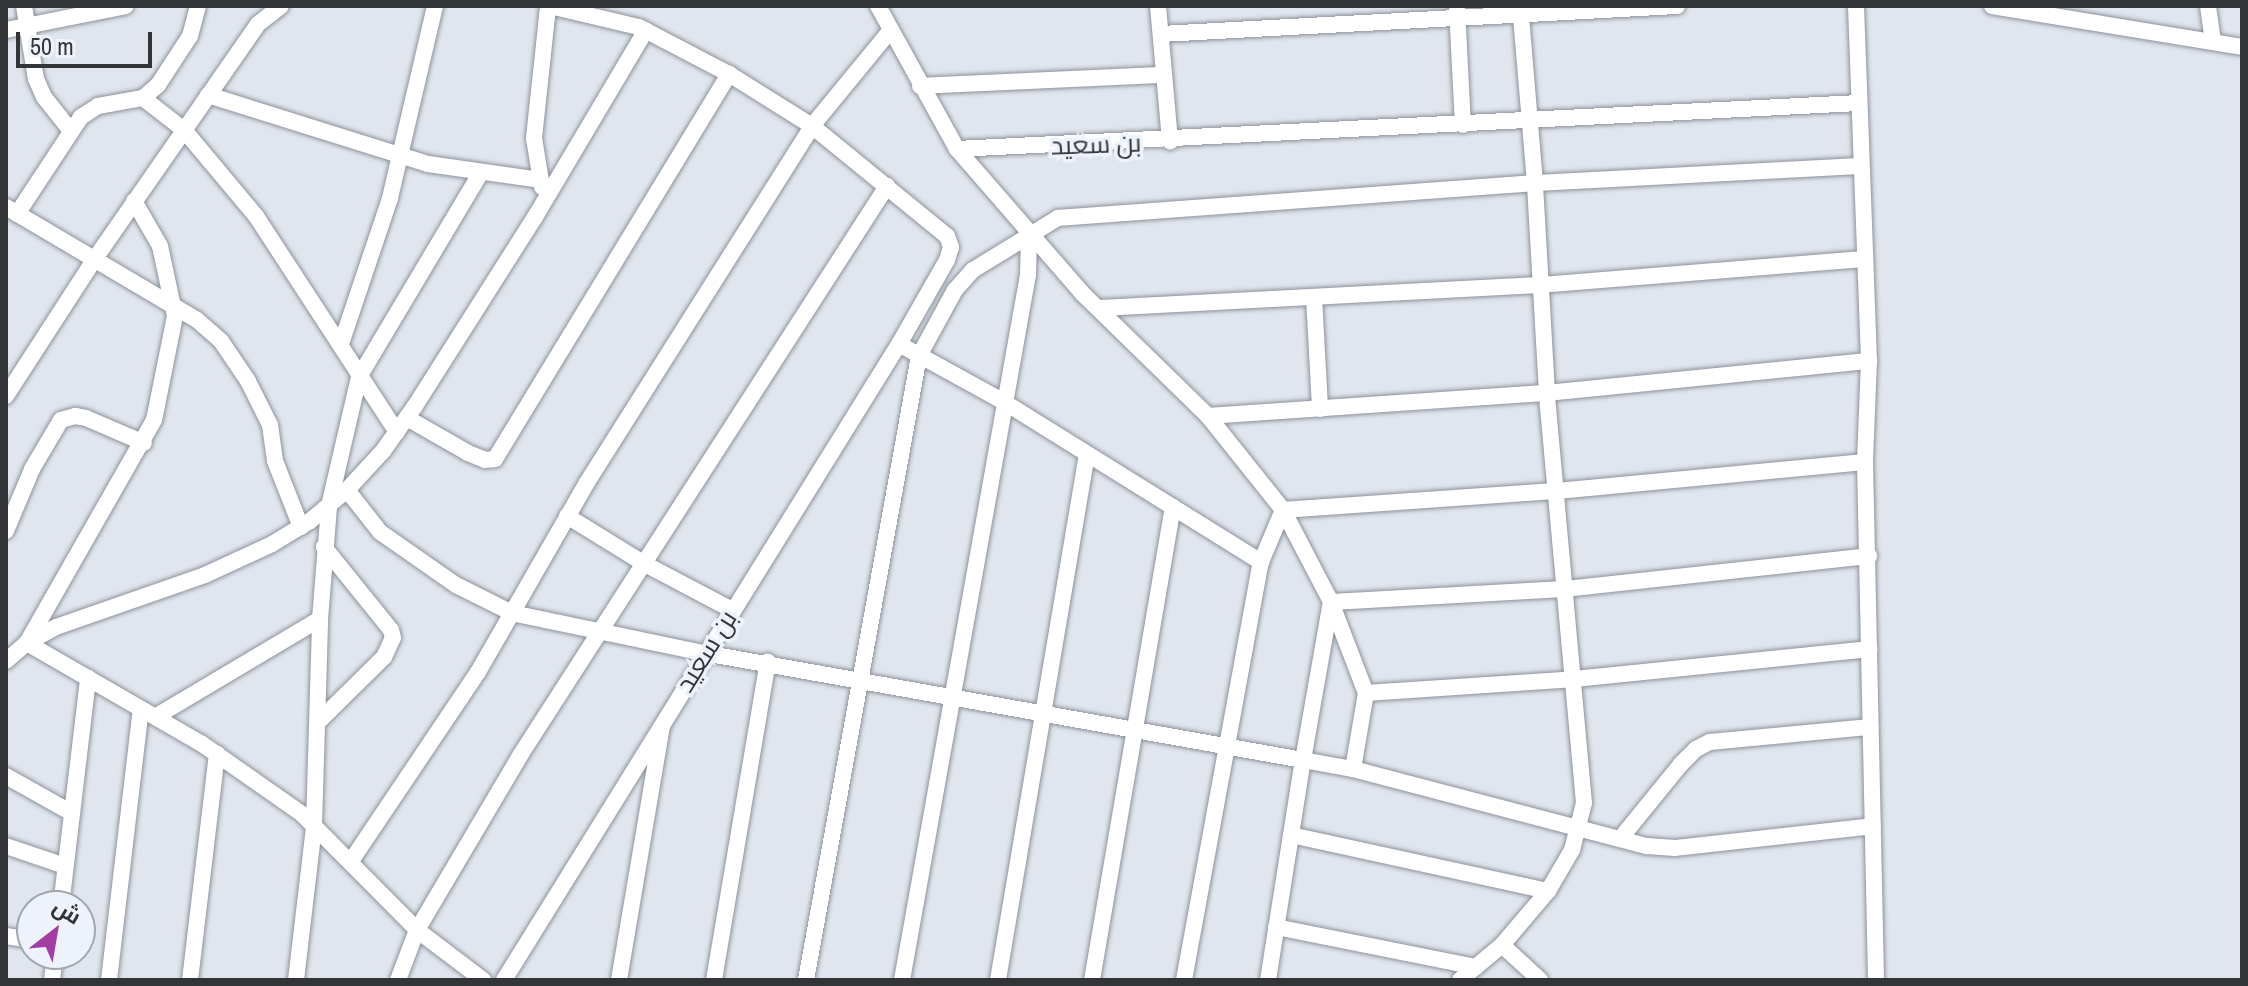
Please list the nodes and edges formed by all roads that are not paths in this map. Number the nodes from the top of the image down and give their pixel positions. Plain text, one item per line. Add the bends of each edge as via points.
1 (24, 6) edge
2 (126, 6) edge
3 (198, 6) edge
4 (281, 6) edge
5 (435, 6) edge
6 (549, 6) edge
7 (878, 6) edge
8 (1158, 6) edge
9 (1677, 6) edge
10 (1856, 6) edge
11 (1992, 6) edge
12 (2208, 6) edge
13 (2017, 9) edge
14 (1520, 10) edge
15 (1457, 12) edge
16 (27, 25) junction
17 (6, 30) edge
18 (646, 30) junction
19 (890, 31) junction
20 (1161, 34) junction
21 (2213, 41) junction
22 (2242, 47) edge
23 (729, 74) junction
24 (1163, 75) junction
25 (920, 86) junction
26 (208, 95) junction
27 (143, 98) junction
28 (1858, 103) junction
29 (1529, 122) junction
30 (1463, 125) junction
31 (812, 126) junction
32 (184, 130) junction
33 (71, 131) junction
34 (1170, 141) junction
35 (957, 149) junction
36 (400, 156) junction
37 (1861, 166) junction
38 (480, 174) junction
39 (540, 180) junction
40 (1535, 183) junction
41 (887, 186) junction
42 (545, 200) junction
43 (134, 201) junction
44 (12, 210) edge
45 (1031, 233) junction
46 (1865, 259) junction
47 (94, 260) junction
48 (1540, 285) junction
49 (1314, 297) junction
50 (174, 306) junction
51 (1099, 308) junction
52 (341, 344) junction
53 (899, 344) junction
54 (919, 356) junction
55 (1869, 361) junction
56 (359, 377) junction
57 (1547, 393) junction
58 (7, 394) edge
59 (1004, 402) junction
60 (1320, 409) junction
61 (1208, 416) junction
62 (402, 425) junction
63 (144, 443) junction
64 (1087, 454) junction
65 (1865, 462) junction
66 (347, 490) junction
67 (1557, 491) junction
68 (329, 506) junction
69 (1173, 507) junction
70 (1283, 510) junction
71 (567, 516) junction
72 (301, 527) junction
73 (6, 531) edge
74 (324, 547) junction
75 (1869, 556) junction
76 (1261, 562) junction
77 (643, 563) junction
78 (1565, 589) junction
79 (1331, 602) junction
80 (732, 610) junction
81 (512, 613) junction
82 (320, 619) junction
83 (599, 631) junction
84 (27, 643) junction
85 (1869, 649) junction
86 (704, 653) junction
87 (6, 661) edge
88 (768, 662) junction
89 (88, 678) junction
90 (860, 679) junction
91 (1575, 679) junction
92 (1366, 693) junction
93 (952, 697) junction
94 (148, 713) junction
95 (1043, 715) junction
96 (664, 718) junction
97 (318, 722) junction
98 (1870, 727) junction
99 (1135, 731) junction
100 (1225, 747) junction
101 (217, 754) junction
102 (1303, 760) junction
103 (1353, 769) junction
104 (6, 776) edge
105 (72, 813) junction
106 (314, 826) junction
107 (1873, 826) junction
108 (1578, 830) junction
109 (1291, 835) junction
110 (1620, 839) junction
111 (6, 846) edge
112 (351, 861) junction
113 (65, 866) junction
114 (63, 890) edge
115 (1548, 891) junction
116 (1276, 927) junction
117 (417, 930) junction
118 (1502, 945) junction
119 (1476, 967) junction
120 (109, 980) edge
121 (190, 980) edge
122 (296, 980) edge
123 (398, 980) edge
124 (483, 980) edge
125 (504, 980) edge
126 (619, 980) edge
127 (714, 980) edge
128 (806, 980) edge
129 (902, 980) edge
130 (998, 980) edge
131 (1092, 980) edge
132 (1184, 980) edge
133 (1268, 980) edge
134 (1460, 980) edge
135 (1540, 980) edge
136 (1876, 980) edge

1 - 16 street
2 - 16 street
3 - 27 street via 190,36 158,85
4 - 26 street via 258,24
5 - 36 street
6 - 18 street
6 - 39 street via 534,138
7 - 19 street
8 - 20 street, بن سعيد
9 - 14 street
10 - 28 street
11 - 13 street
12 - 21 street
13 - 21 street
14 - 15 street
14 - 29 street
15 - 20 street
15 - 30 street
16 - 17 street
16 - 33 street via 36,79
18 - 23 street
18 - 42 street
19 - 25 street
19 - 31 street
20 - 24 street, بن سعيد
21 - 22 street
23 - 31 street
23 - 62 street via 495,459 478,458
24 - 25 street
24 - 34 street, بن سعيد
25 - 35 street
26 - 32 street
26 - 36 street
27 - 32 street
27 - 33 street via 98,106
28 - 29 street
28 - 37 street
29 - 30 street
29 - 40 street
30 - 34 street
31 - 41 street
31 - 71 street
32 - 43 street
32 - 52 street via 275,242
33 - 44 street
34 - 35 street, بن سعيد
35 - 45 street
36 - 38 street
36 - 52 street
37 - 40 street
37 - 46 street
38 - 39 street
38 - 56 street
39 - 42 street
40 - 45 street via 1058,218
40 - 48 street
41 - 53 street, بن سعيد via 947,236 951,247
41 - 77 street
42 - 62 street
43 - 47 street
43 - 50 street via 157,237
44 - 47 street
45 - 51 street
45 - 54 street via 973,270 955,290
45 - 59 street
46 - 48 street
46 - 55 street
47 - 50 street
47 - 58 street
48 - 49 street
48 - 57 street
49 - 51 street
49 - 60 street
50 - 63 street via 167,368
50 - 72 street via 221,341 248,381 270,425 275,461
51 - 61 street
52 - 56 street
53 - 54 street
53 - 80 street, بن سعيد
54 - 59 street
54 - 90 street
55 - 57 street
55 - 65 street
56 - 62 street
56 - 68 street
57 - 60 street
57 - 67 street
59 - 64 street
59 - 93 street
60 - 61 street
61 - 70 street
62 - 66 street
63 - 73 street via 86,418 61,420 32,469
63 - 84 street
64 - 69 street
64 - 95 street
65 - 67 street
65 - 75 street
66 - 68 street
66 - 81 street via 380,532 456,585
67 - 70 street
67 - 78 street
68 - 72 street
68 - 74 street
69 - 76 street
69 - 99 street
70 - 76 street
70 - 79 street
71 - 77 street
71 - 81 street
72 - 84 street via 205,575 56,627
74 - 82 street
74 - 97 street via 393,638 384,657
75 - 78 street
75 - 85 street
76 - 100 street
77 - 80 street
77 - 83 street
78 - 79 street
78 - 91 street
79 - 92 street
79 - 102 street
80 - 86 street, بن سعيد
81 - 83 street
81 - 112 street
82 - 94 street
82 - 97 street
83 - 86 street
83 - 117 street
84 - 87 street
84 - 89 street
85 - 91 street
85 - 98 street
86 - 88 street
86 - 96 street, بن سعيد
88 - 90 street
88 - 127 street
89 - 94 street
89 - 105 street
90 - 93 street
90 - 128 street
91 - 92 street
91 - 108 street via 1584,803
92 - 103 street
93 - 95 street
93 - 129 street
94 - 101 street
94 - 120 street
95 - 99 street
95 - 130 street
96 - 125 street, بن سعيد
96 - 126 street
97 - 106 street
98 - 107 street
98 - 110 street via 1710,742 1681,764
99 - 100 street
99 - 131 street
100 - 102 street
100 - 132 street
101 - 106 street
101 - 121 street
102 - 103 street
102 - 109 street
103 - 108 street
104 - 105 street
105 - 113 street
106 - 112 street
106 - 122 street
107 - 110 street via 1675,848
107 - 136 street
108 - 110 street
108 - 115 street
109 - 115 street
109 - 116 street
111 - 113 street
112 - 117 street
113 - 114 street
115 - 118 street
116 - 119 street
116 - 133 street
117 - 123 street
117 - 124 street
118 - 119 street
118 - 135 street
119 - 134 street

